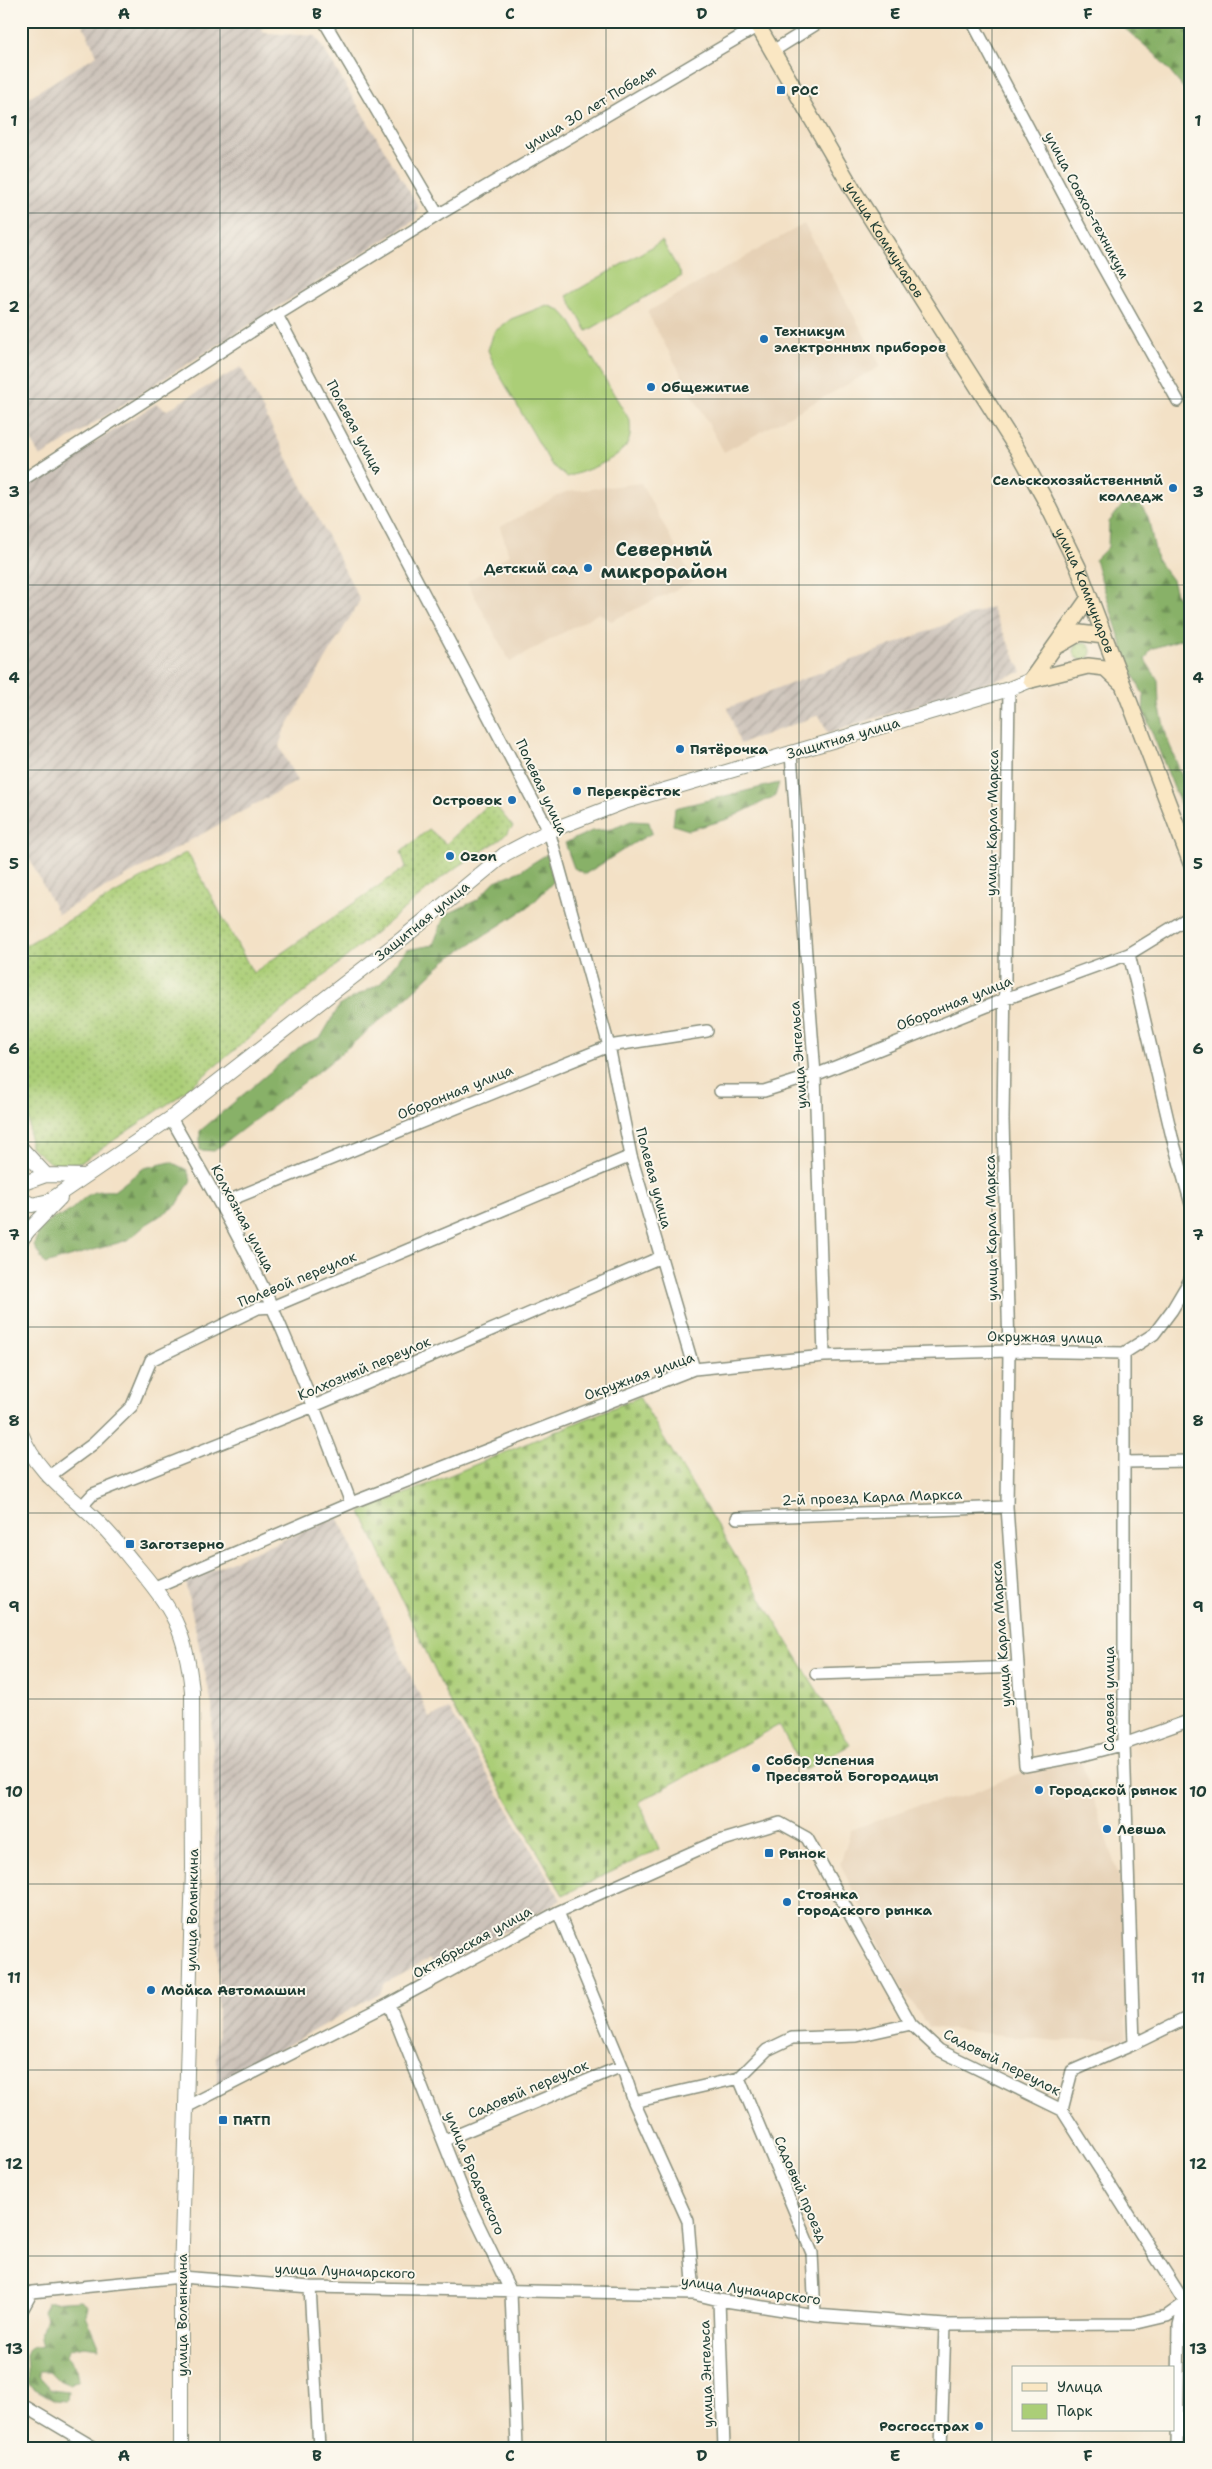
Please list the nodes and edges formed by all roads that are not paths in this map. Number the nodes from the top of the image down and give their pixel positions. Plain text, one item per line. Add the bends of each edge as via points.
1 (324, 21) edge
2 (820, 21) edge
3 (972, 21) edge
4 (757, 24) edge
5 (773, 51) junction
6 (438, 215) junction
7 (277, 315) junction
8 (1178, 401) dead end
9 (21, 480) edge
10 (1090, 598) junction
11 (1106, 641) junction
12 (1054, 648) junction
13 (1088, 666) junction
14 (1031, 680) junction
15 (1123, 685) junction
16 (1009, 689) junction
17 (791, 754) junction
18 (549, 831) junction
19 (1191, 863) edge
20 (1191, 916) edge
21 (1129, 954) junction
22 (1005, 999) junction
23 (707, 1031) dead end
24 (609, 1046) junction
25 (815, 1075) junction
26 (720, 1091) dead end
27 (171, 1118) junction
28 (21, 1148) edge
29 (631, 1156) junction
30 (46, 1175) junction
31 (85, 1176) junction
32 (21, 1184) edge
33 (21, 1199) edge
34 (220, 1204) junction
35 (1191, 1204) edge
36 (21, 1240) edge
37 (661, 1257) junction
38 (1191, 1278) edge
39 (272, 1307) junction
40 (1009, 1350) junction
41 (1124, 1353) junction
42 (824, 1356) junction
43 (694, 1369) junction
44 (314, 1406) junction
45 (21, 1433) edge
46 (1191, 1461) edge
47 (1124, 1462) junction
48 (48, 1477) junction
49 (350, 1503) junction
50 (81, 1507) junction
51 (1008, 1507) junction
52 (738, 1518) dead end
53 (155, 1587) junction
54 (1018, 1668) junction
55 (816, 1674) dead end
56 (1191, 1720) edge
57 (1124, 1744) junction
58 (780, 1823) joint
59 (558, 1912) junction
60 (389, 2004) junction
61 (1191, 2016) edge
62 (911, 2024) junction
63 (1134, 2044) junction
64 (622, 2066) junction
65 (739, 2078) junction
66 (634, 2102) junction
67 (188, 2106) junction
68 (1062, 2110) junction
69 (445, 2140) junction
70 (181, 2277) junction
71 (310, 2287) junction
72 (511, 2292) junction
73 (694, 2294) junction
74 (719, 2300) junction
75 (1188, 2303) edge
76 (21, 2312) edge
77 (815, 2315) junction
78 (945, 2326) junction
79 (21, 2404) edge
80 (95, 2448) edge
81 (181, 2448) edge
82 (319, 2448) edge
83 (517, 2448) edge
84 (724, 2448) edge
85 (941, 2448) edge
86 (1178, 2448) edge

1 - 6 street
2 - 5 street
3 - 8 street, улица Совхоз-техникум
4 - 5 main road, улица Коммунаров
4 - 6 street, улица 30 лет Победы
5 - 10 main road, улица Коммунаров via 854,190 1017,449 1078,567
6 - 7 street, улица 30 лет Победы
7 - 9 street, улица 30 лет Победы
7 - 18 street, Полевая улица
10 - 11 main road, улица Коммунаров
10 - 12 main road
11 - 12 main road via 1080,634
11 - 13 main road via 1100,656
11 - 15 main road, улица Коммунаров
12 - 14 main road
13 - 14 main road
13 - 15 main road via 1105,668
14 - 16 street, Защитная улица
15 - 19 main road, улица Коммунаров
16 - 17 street, Защитная улица
16 - 22 street, улица Карла Маркса
17 - 18 street, Защитная улица via 624,802
17 - 25 street, улица Энгельса
18 - 24 street, Полевая улица
18 - 27 street, Защитная улица via 505,854
20 - 21 street, Оборонная улица
21 - 22 street, Оборонная улица
21 - 35 street
22 - 25 street, Оборонная улица
22 - 40 street, улица Карла Маркса via 1003,1120
23 - 24 street, Оборонная улица
24 - 29 street, Полевая улица
24 - 34 street, Оборонная улица
25 - 26 street, Оборонная улица via 764,1091
25 - 42 street, улица Энгельса
27 - 31 street, Защитная улица
27 - 34 street, Колхозная улица
28 - 30 street
29 - 37 street, Полевая улица
29 - 39 street, Полевой переулок
30 - 31 street
30 - 32 street
31 - 33 street via 49,1201 32,1205
31 - 36 street
34 - 39 street, Колхозная улица
37 - 43 street, Полевая улица
37 - 44 street, Колхозный переулок
38 - 41 street via 1154,1334
39 - 44 street, Колхозная улица
39 - 48 street, Полевой переулок via 258,1308 151,1360 132,1406 93,1444
40 - 41 street, Окружная улица
40 - 42 street, Окружная улица
40 - 51 street, улица Карла Маркса
41 - 47 street, Садовая улица
42 - 43 street, Окружная улица
43 - 49 street, Окружная улица
44 - 49 street, Колхозная улица
44 - 50 street, Колхозный переулок via 93,1494
45 - 48 street, улица Волынкина via 33,1458
46 - 47 street
47 - 57 street, Садовая улица
48 - 50 street, улица Волынкина
49 - 53 street, Окружная улица
50 - 53 street, улица Волынкина via 103,1527
51 - 52 street, 2-й проезд Карла Маркса
51 - 54 street, улица Карла Маркса
53 - 67 street, улица Волынкина via 171,1610 182,1636 192,1690 193,1868
54 - 55 street
54 - 57 street, улица Карла Маркса via 1025,1766
56 - 57 street
57 - 63 street, Садовая улица
58 - 59 street, Октябрьская улица via 713,1842
58 - 62 street, Садовый переулок via 807,1838
59 - 60 street, Октябрьская улица
59 - 64 street
60 - 67 street, Октябрьская улица
60 - 69 street, улица Бродовского
61 - 63 street
62 - 65 street via 857,2036 792,2038 767,2050
62 - 68 street, Садовый переулок via 939,2050
63 - 68 street via 1072,2071
64 - 66 street
64 - 69 street, Садовый переулок
65 - 66 street
65 - 77 street, Садовый проезд via 812,2253
66 - 73 street via 688,2222
67 - 70 street, улица Волынкина
68 - 75 street, Садовый переулок
69 - 72 street, улица Бродовского via 467,2201
70 - 71 street, улица Луначарского
70 - 76 street, улица Луначарского via 32,2292
70 - 81 street, улица Волынкина
71 - 72 street, улица Луначарского
71 - 82 street
72 - 73 street, улица Луначарского
72 - 83 street, улица Бродовского
73 - 74 street, улица Луначарского
74 - 77 street, улица Луначарского
74 - 84 street, улица Энгельса
75 - 78 street, улица Луначарского via 1167,2316 1133,2324
75 - 86 street via 1179,2325
77 - 78 street, улица Луначарского
78 - 85 street
79 - 80 street

